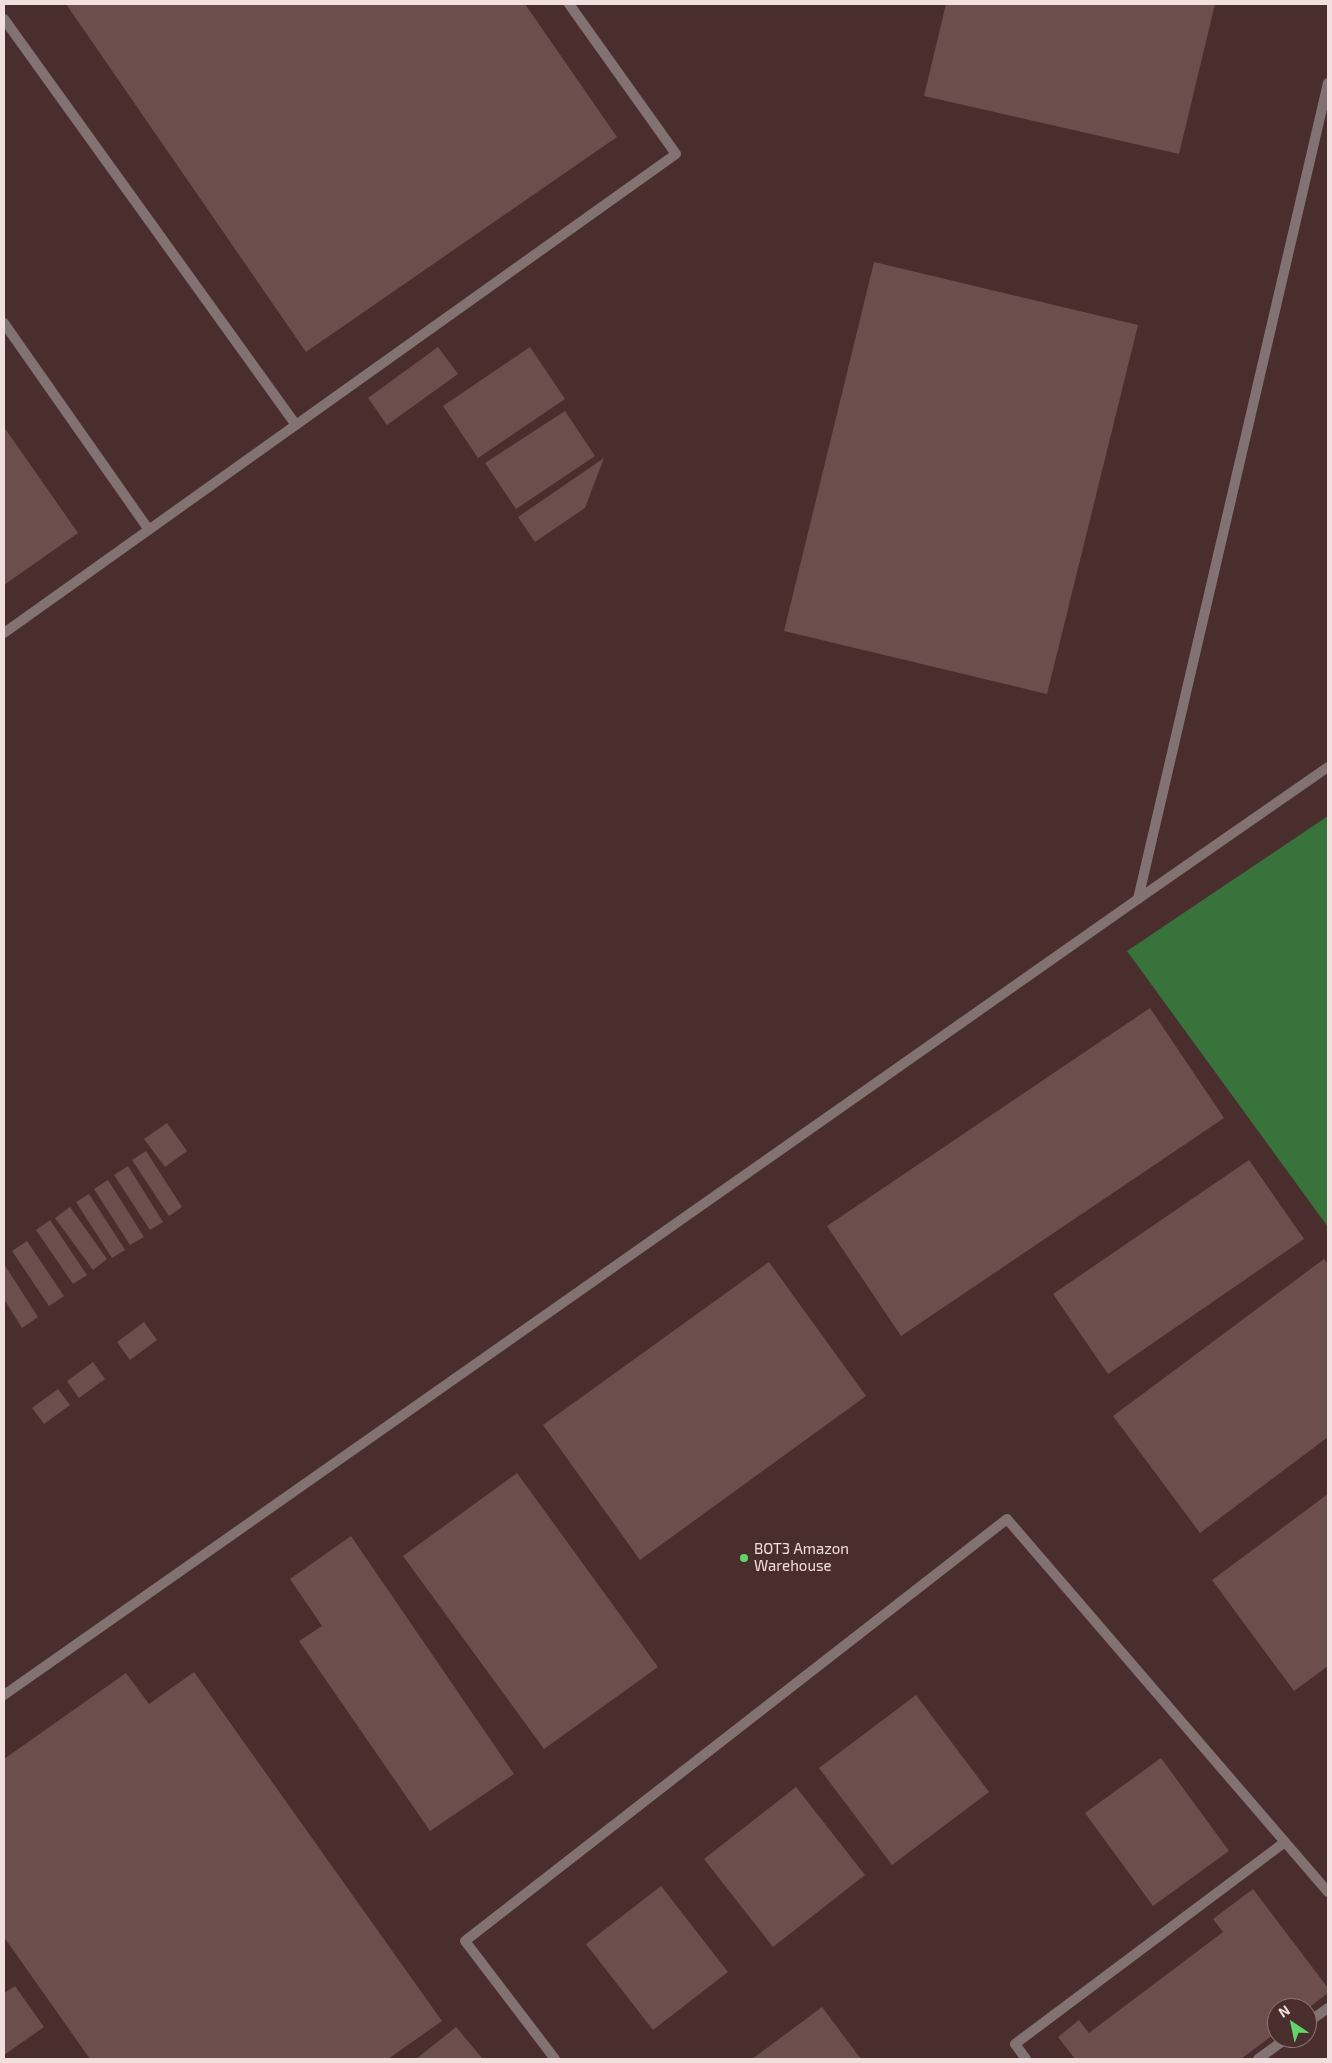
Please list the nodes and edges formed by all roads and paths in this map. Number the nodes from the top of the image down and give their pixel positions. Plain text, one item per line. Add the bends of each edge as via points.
1 (569, 4) edge
2 (4, 19) edge
3 (1328, 82) edge
4 (4, 323) edge
5 (296, 425) junction
6 (149, 530) junction
7 (4, 633) edge
8 (1328, 767) edge
9 (1138, 899) junction
10 (4, 1695) edge
11 (1285, 1842) junction
12 (1328, 1892) edge
13 (1328, 2008) edge
14 (1317, 2016) edge
15 (1273, 2048) edge
16 (555, 2059) edge
17 (1026, 2059) edge
18 (1258, 2059) edge

1 - 5 street via 676,154
2 - 5 street
3 - 9 street
4 - 6 street
5 - 6 street
6 - 7 street
8 - 9 street
9 - 10 street
11 - 12 street
11 - 16 street via 1007,1518 465,1941
11 - 17 street via 1015,2044
13 - 14 street
15 - 18 street

